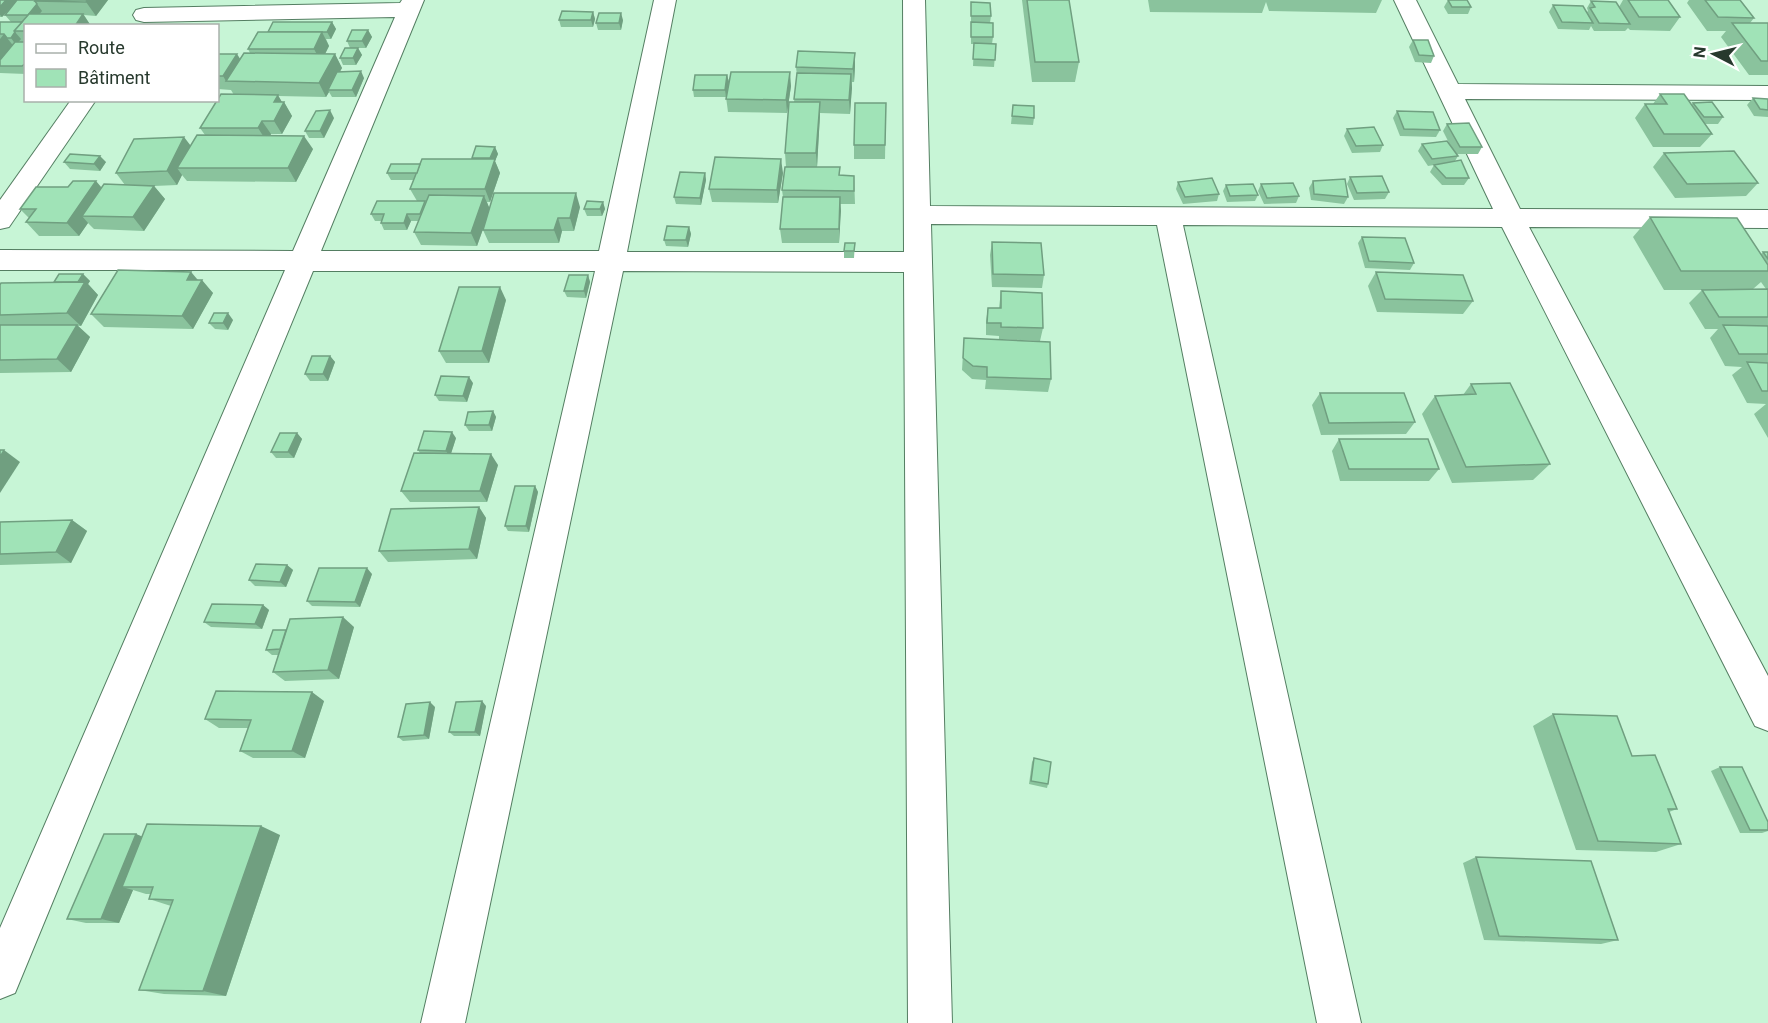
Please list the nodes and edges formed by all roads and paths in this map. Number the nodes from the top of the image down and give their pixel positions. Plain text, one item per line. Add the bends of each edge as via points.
1 (666, 0) edge
2 (914, 0) edge
3 (1405, 0) edge
4 (411, 5) edge
5 (145, 13) edge
6 (1449, 91) junction
7 (1768, 93) edge
8 (83, 102) edge
9 (917, 215) junction
10 (1168, 216) junction
11 (1511, 218) junction
12 (1768, 219) edge
13 (0, 220) edge
14 (0, 260) edge
15 (303, 260) junction
16 (611, 261) junction
17 (918, 262) junction
18 (1768, 713) edge
19 (0, 978) edge
20 (443, 1023) edge
21 (930, 1023) edge
22 (1339, 1023) edge

1 - 16 street
2 - 9 street
3 - 6 street
4 - 5 street
4 - 15 street
6 - 7 street
6 - 11 street
8 - 13 street
9 - 10 street
9 - 17 street
10 - 11 street
10 - 22 street
11 - 12 street
11 - 18 street
14 - 15 street
15 - 16 street
15 - 19 street
16 - 17 street
16 - 20 street
17 - 21 street

